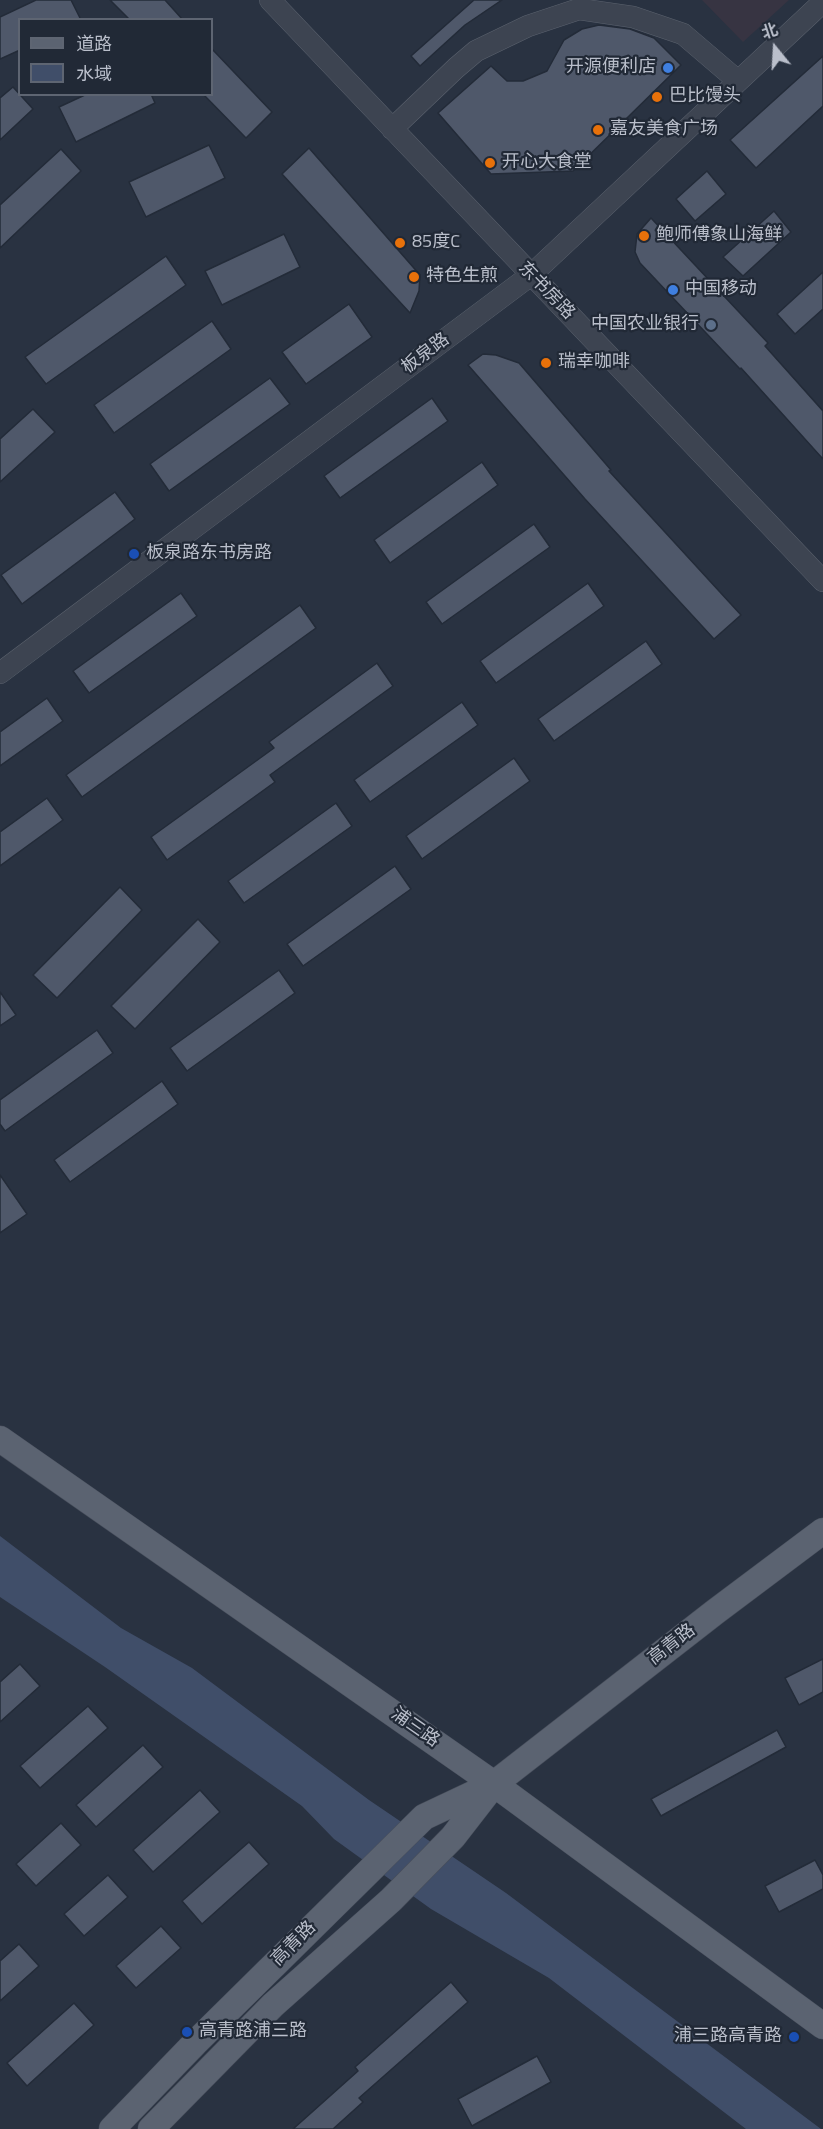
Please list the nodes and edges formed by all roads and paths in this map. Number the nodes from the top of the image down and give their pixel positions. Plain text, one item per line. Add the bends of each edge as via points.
1 (270, 0) edge
2 (823, 2) edge
3 (738, 81) junction
4 (392, 129) junction
5 (531, 275) junction
6 (823, 581) edge
7 (0, 673) edge
8 (0, 1439) edge
9 (823, 1531) edge
10 (494, 1784) junction
11 (823, 2026) edge
12 (112, 2129) edge
13 (151, 2129) edge

1 - 4 street, 东书房路
2 - 3 street, 板泉路
3 - 4 street via 683,34 633,17 579,9 528,26 476,51
3 - 5 street, 板泉路
4 - 5 street, 东书房路
5 - 6 street, 东书房路
5 - 7 street, 板泉路
8 - 10 main road, 浦三路
9 - 10 main road, 高青路
10 - 11 main road, 浦三路
10 - 12 main road, 高青路 via 424,1817
10 - 13 main road, 高青路 via 453,1838 391,1900 273,2005

